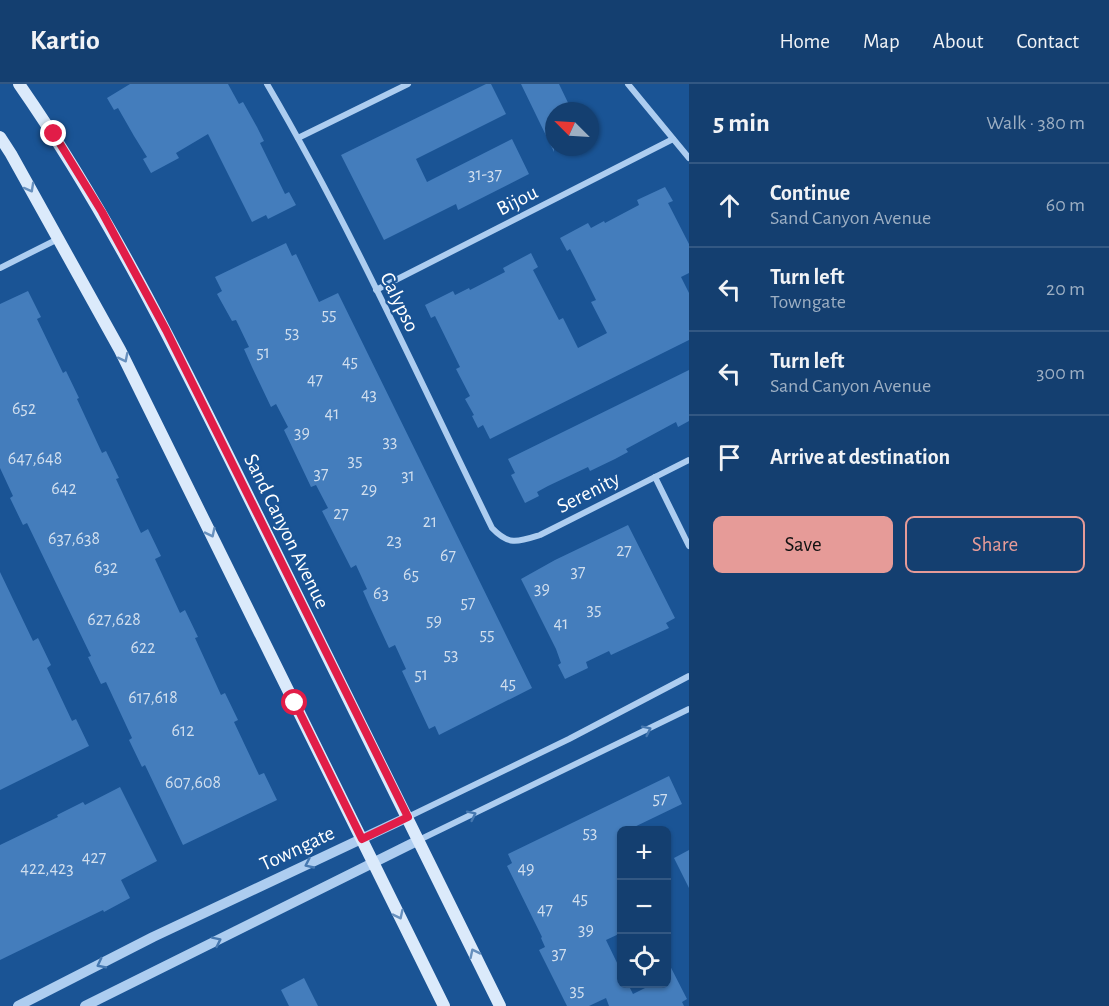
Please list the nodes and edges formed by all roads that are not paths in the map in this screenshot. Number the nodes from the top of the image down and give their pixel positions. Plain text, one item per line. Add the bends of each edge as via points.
1 (19, 84) edge
2 (267, 84) edge
3 (408, 84) edge
4 (628, 84) edge
5 (0, 138) edge
6 (298, 138) junction
7 (673, 139) junction
8 (689, 158) edge
9 (58, 239) junction
10 (0, 268) edge
11 (376, 290) junction
12 (689, 460) edge
13 (655, 477) junction
14 (500, 537) joint
15 (689, 546) edge
16 (689, 676) edge
17 (689, 709) edge
18 (408, 817) junction
19 (362, 839) junction
20 (419, 840) junction
21 (375, 862) junction
22 (18, 1006) edge
23 (85, 1006) edge
24 (444, 1006) edge
25 (500, 1006) edge

1 - 18 main road, Sand Canyon Avenue via 102,212 160,320
2 - 6 street, Calypso
3 - 6 street
4 - 7 street
5 -> 9 main road
6 - 11 street, Calypso
7 - 8 street
7 - 11 street, Bijou
9 - 10 street
9 -> 19 main road via 120,350
11 - 14 street, Calypso via 492,528
12 - 13 street, Serenity
13 - 14 street, Serenity via 540,535 520,542
13 - 15 street
16 - 18 street, Towngate
20 -> 17 street
18 - 19 street, Towngate
18 - 20 main road, Sand Canyon Avenue
19 - 21 main road
19 -> 22 street, Towngate via 153,937
20 - 21 street
25 -> 20 main road, Sand Canyon Avenue
23 -> 21 street
21 -> 24 main road

